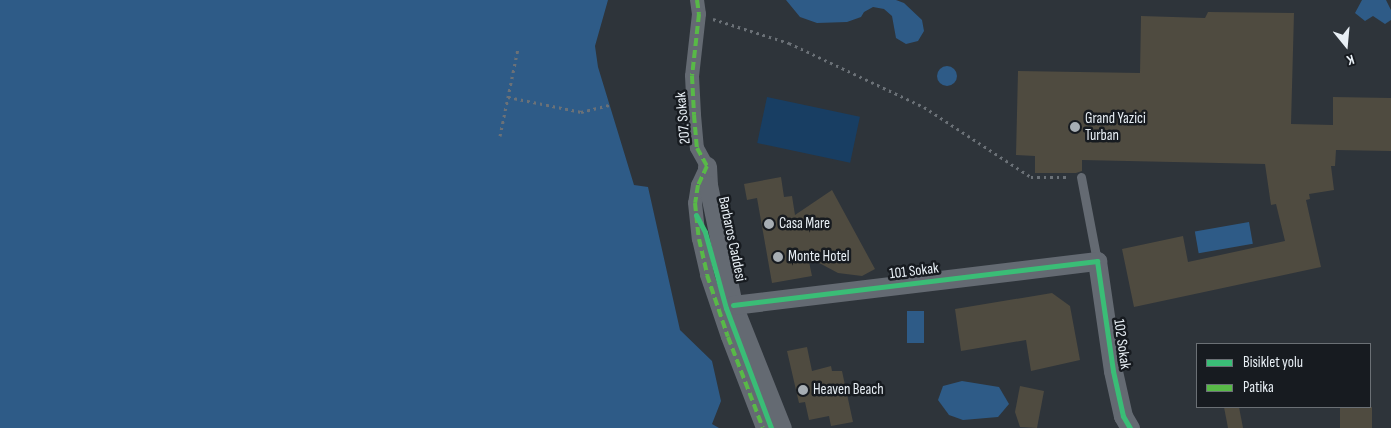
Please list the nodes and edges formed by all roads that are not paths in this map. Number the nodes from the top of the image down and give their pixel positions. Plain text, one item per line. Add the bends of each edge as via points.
1 (698, 7) edge
2 (707, 166) junction
3 (1080, 177) road end
4 (1098, 261) junction
5 (733, 306) junction
6 (763, 428) edge
7 (782, 428) edge
8 (1130, 428) edge

1 - 2 street, 207. Sokak via 692,76 694,115 697,148
2 - 5 street, Barbaros Caddesi
2 - 6 street via 694,203 699,239 707,275
3 - 4 lane
4 - 5 street, 101 Sokak
4 - 8 street, 102 Sokak via 1113,371 1123,416
5 - 7 street, Barbaros Caddesi

